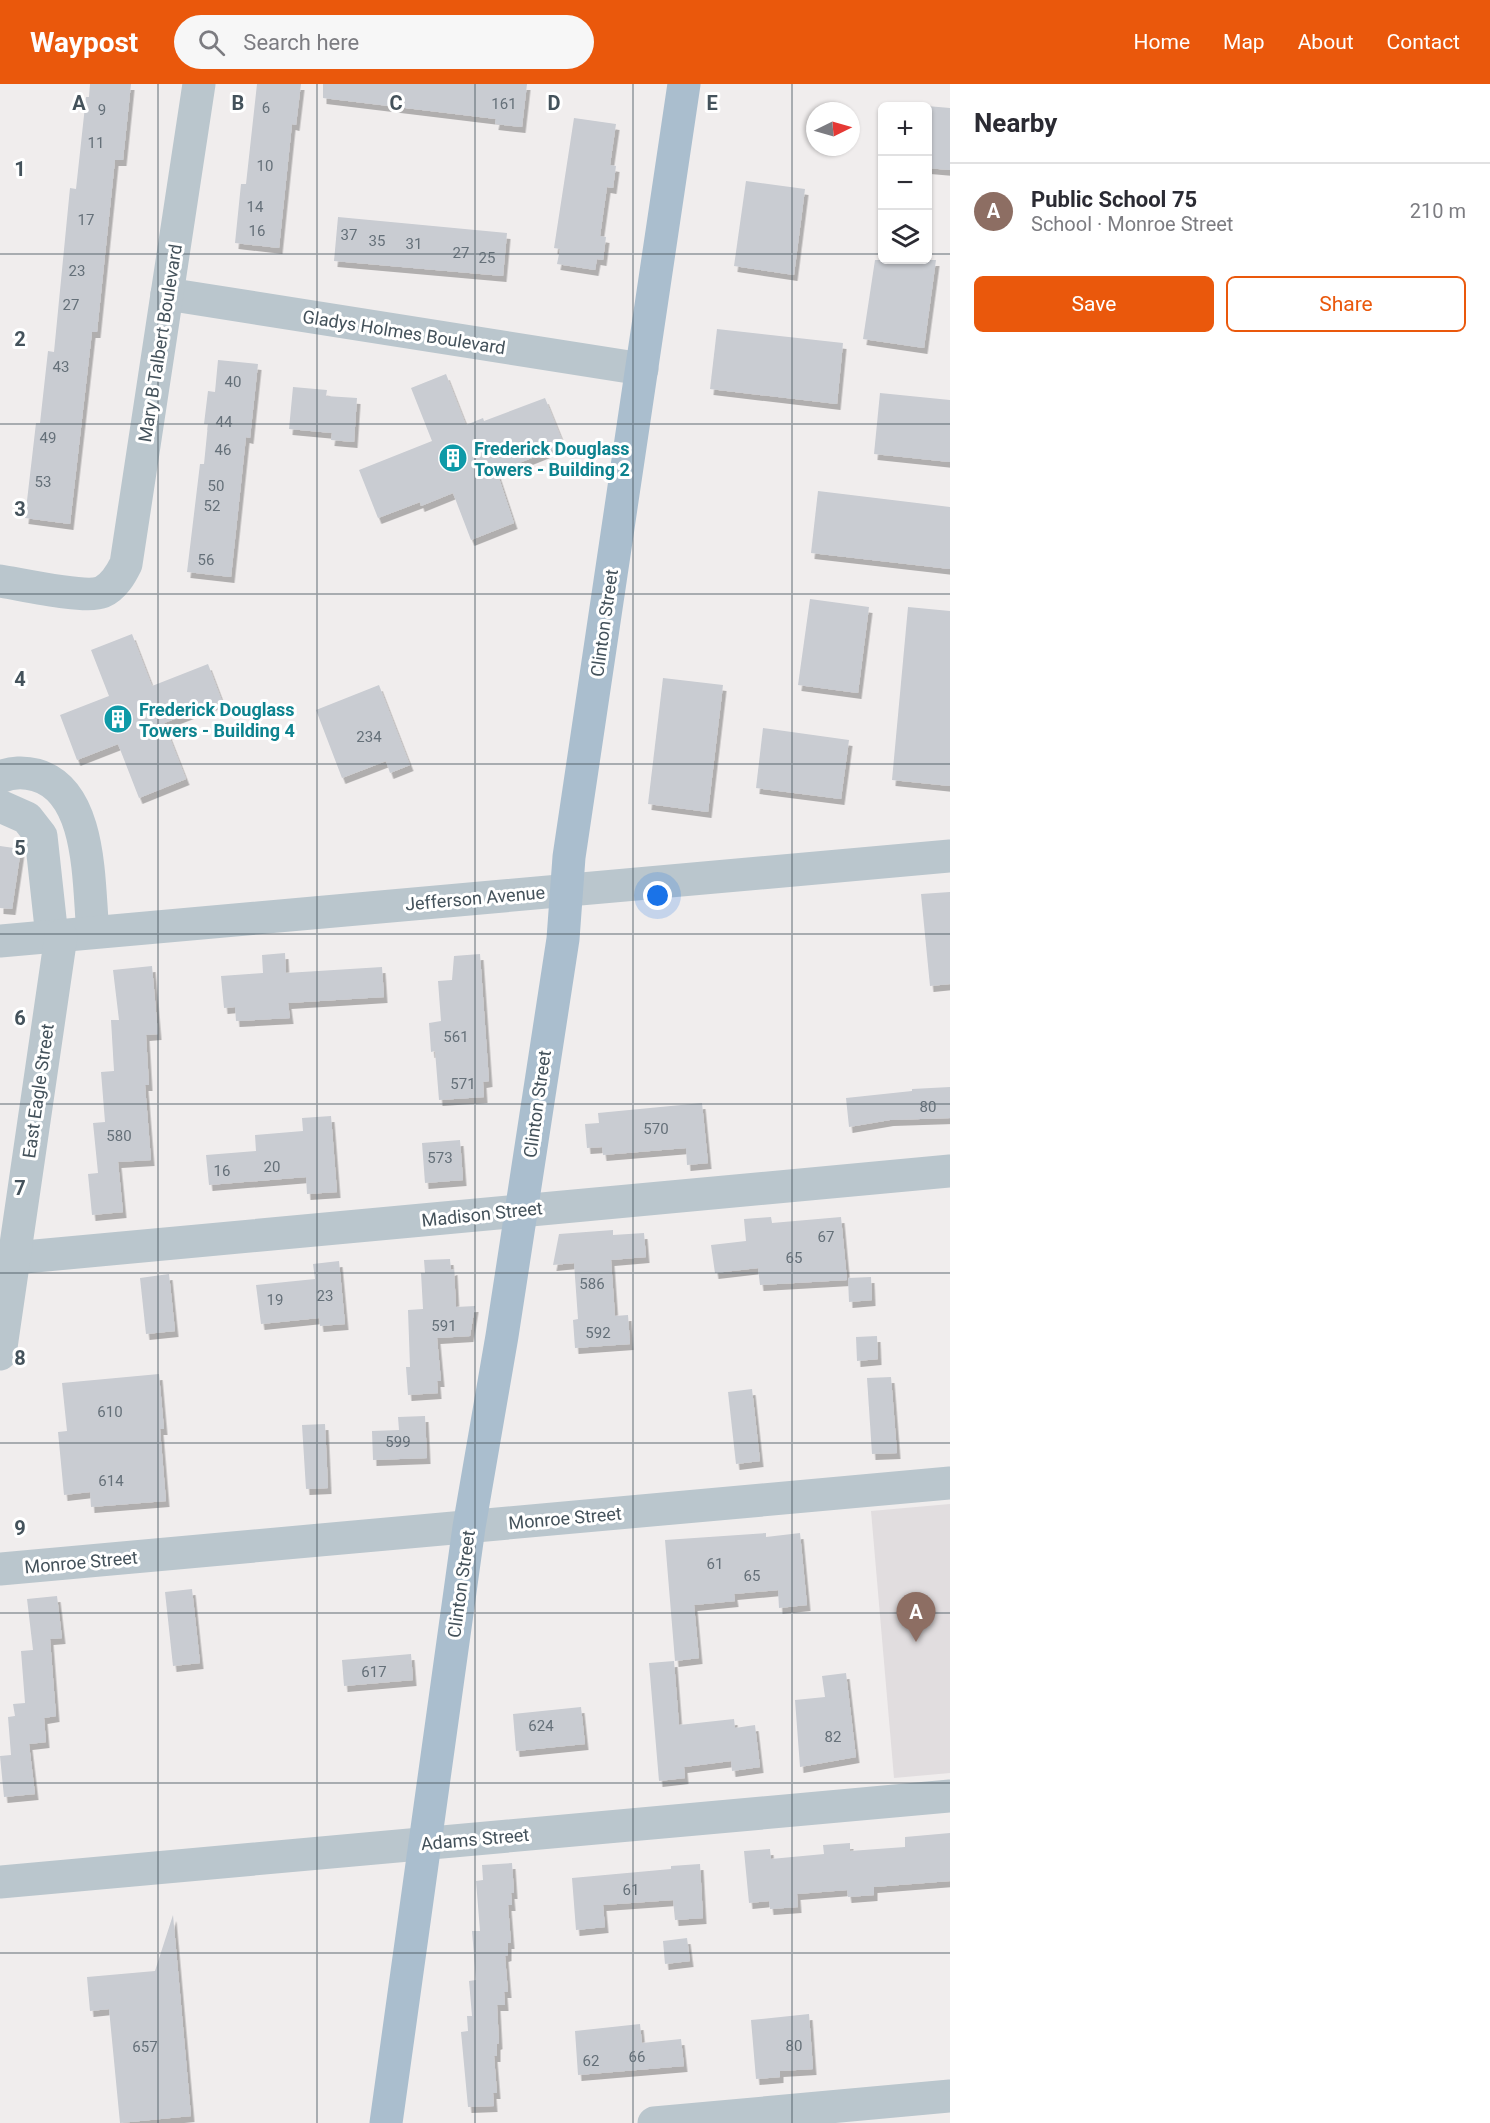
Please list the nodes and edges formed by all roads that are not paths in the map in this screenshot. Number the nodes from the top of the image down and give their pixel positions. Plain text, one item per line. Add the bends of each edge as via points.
1 (200, 84) edge
2 (684, 84) edge
3 (167, 294) junction
4 (642, 369) junction
5 (0, 581) edge
6 (0, 777) edge
7 (0, 806) edge
8 (950, 856) edge
9 (566, 889) junction
10 (69, 935) junction
11 (0, 940) edge
12 (950, 1171) edge
13 (522, 1210) junction
14 (14, 1258) junction
15 (0, 1354) edge
16 (950, 1483) edge
17 (469, 1527) junction
18 (0, 1569) edge
19 (950, 1796) edge
20 (424, 1844) junction
21 (0, 1882) edge
22 (950, 2096) edge
23 (386, 2123) edge
24 (654, 2123) edge

1 - 3 street, Mary B Talbert Boulevard
2 - 4 main road, Clinton Street
3 - 4 street, Gladys Holmes Boulevard
3 - 5 street, Mary B Talbert Boulevard via 126,564 117,580 102,592 84,594
4 - 9 main road, Clinton Street
6 - 10 street, East Eagle Street via 26,772 39,776 58,788 74,808 82,830
7 - 10 street, East Eagle Street via 27,818 41,836
8 - 9 street, Jefferson Avenue
9 - 10 street, Jefferson Avenue
9 - 13 main road, Clinton Street via 563,939
10 - 11 street, Jefferson Avenue
10 - 14 street, East Eagle Street
12 - 13 street, Madison Street
13 - 14 street, Madison Street
13 - 17 main road, Clinton Street
14 - 15 street, East Eagle Street
16 - 17 street, Monroe Street
17 - 18 street, Monroe Street
17 - 20 main road, Clinton Street
19 - 20 street, Adams Street
20 - 21 street, Adams Street
20 - 23 main road, Clinton Street
22 - 24 street

